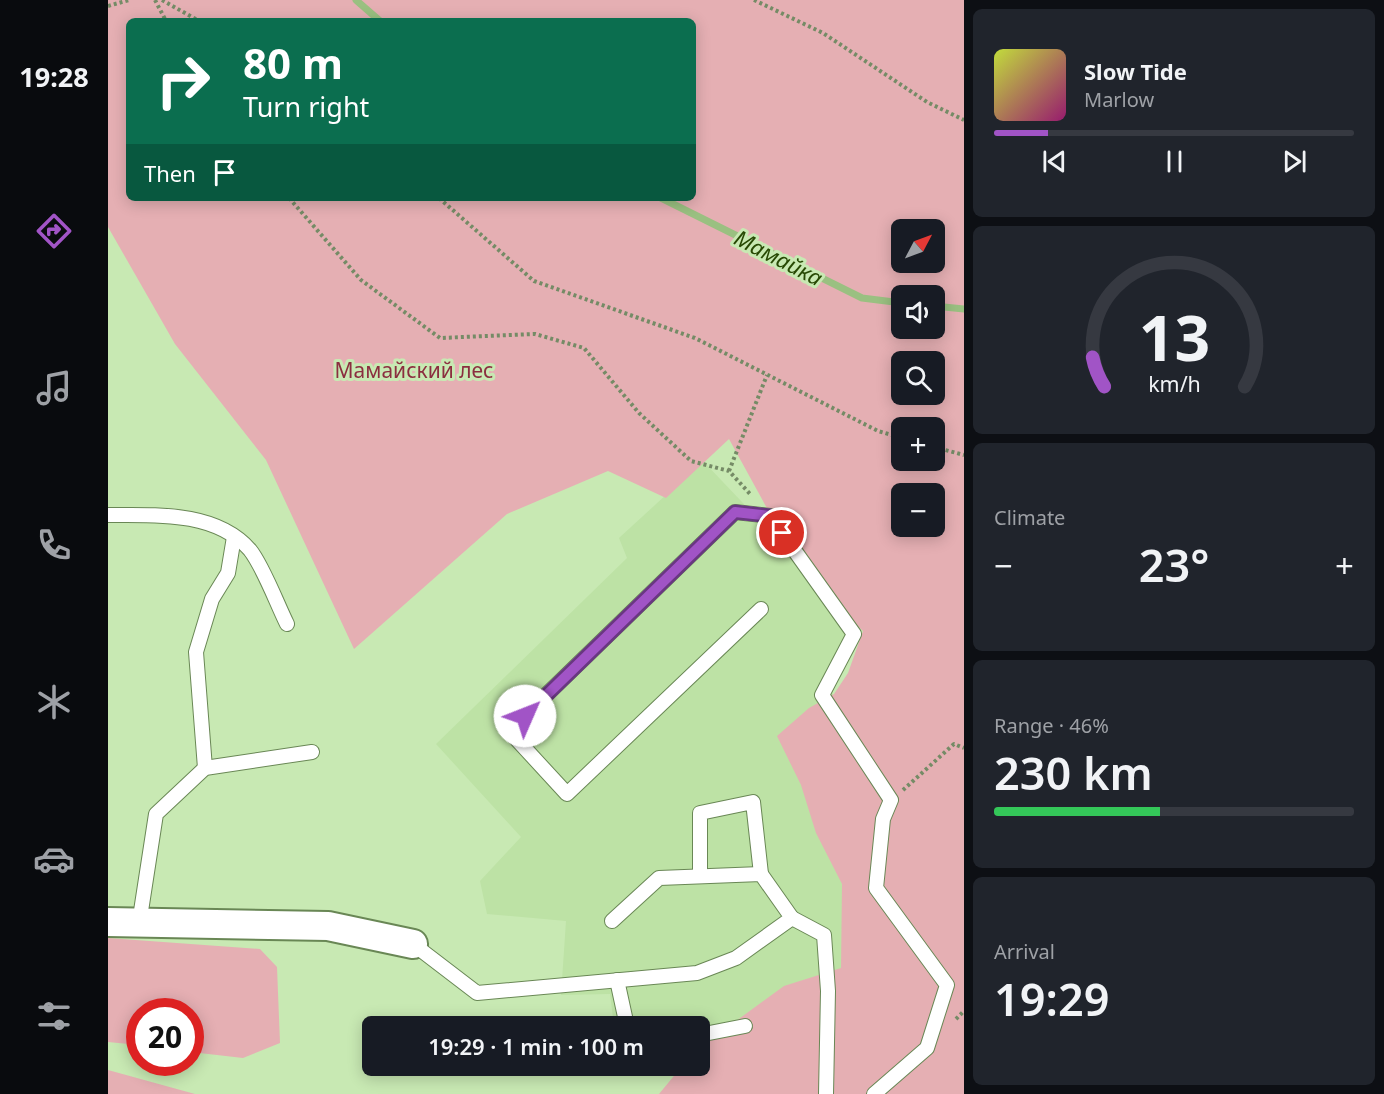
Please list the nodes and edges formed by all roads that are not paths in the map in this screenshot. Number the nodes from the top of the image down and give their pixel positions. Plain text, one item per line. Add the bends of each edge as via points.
1 (108, 515) edge
2 (234, 537) junction
3 (761, 609) dead end
4 (287, 624) dead end
5 (312, 752) dead end
6 (205, 768) junction
7 (761, 874) junction
8 (700, 876) junction
9 (792, 918) junction
10 (612, 921) dead end
11 (108, 922) edge
12 (139, 924) junction
13 (413, 944) joint
14 (618, 980) junction
15 (625, 1016) edge
16 (745, 1026) dead end
17 (710, 1033) edge
18 (826, 1094) edge
19 (874, 1094) edge

1 - 2 lane via 169,515 225,528
2 - 4 lane via 250,551
2 - 6 lane via 228,573 212,598 196,652
3 - 19 lane via 567,794 509,731 735,512 770,516 854,634 822,695 891,800 883,819 876,888 947,985 927,1047
5 - 6 lane
6 - 12 lane via 156,814
7 - 8 lane
7 - 8 lane via 753,802 700,813
7 - 9 lane
8 - 10 lane via 659,878
9 - 14 lane via 736,958 697,972
9 - 18 lane via 824,935 828,992
11 - 12 street
12 - 13 street via 328,926
13 - 14 lane via 477,993
14 - 15 lane
16 - 17 lane

